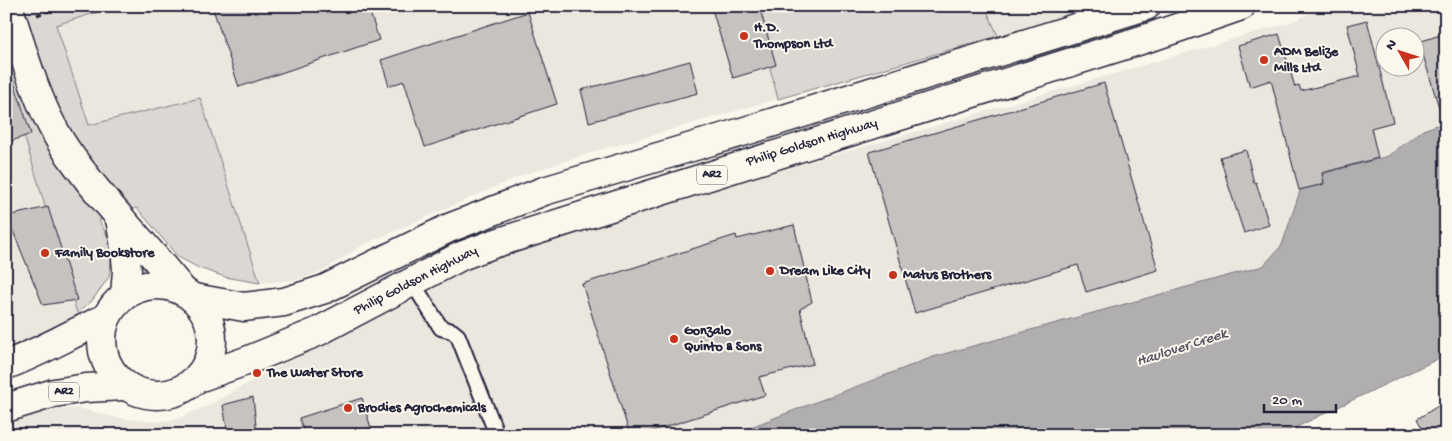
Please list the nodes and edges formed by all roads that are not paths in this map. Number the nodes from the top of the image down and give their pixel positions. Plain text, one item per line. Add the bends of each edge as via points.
1 (8, 6) edge
2 (1146, 6) edge
3 (1241, 6) edge
4 (120, 219) junction
5 (412, 282) junction
6 (188, 294) junction
7 (125, 295) junction
8 (106, 318) junction
9 (6, 365) edge
10 (198, 378) junction
11 (124, 386) junction
12 (6, 408) edge
13 (497, 435) edge

1 - 4 main road via 42,106 54,129 78,166
2 - 6 main road, AR2 via 544,191 449,228 325,289 284,302 244,306
3 - 5 main road, Philip Goldson Highway / AR2 via 493,244 461,256
4 - 6 main road
4 - 7 main road via 127,270
5 - 10 main road, Philip Goldson Highway / AR2 via 317,332
5 - 13 lane via 441,328 458,336
6 - 7 main road via 168,286 153,285
6 - 10 main road via 204,310 212,328 207,365
7 - 8 main road
8 - 9 main road
8 - 11 main road via 102,336 103,355 111,372
10 - 11 main road via 170,395 138,393
11 - 12 main road, AR2 via 54,393

